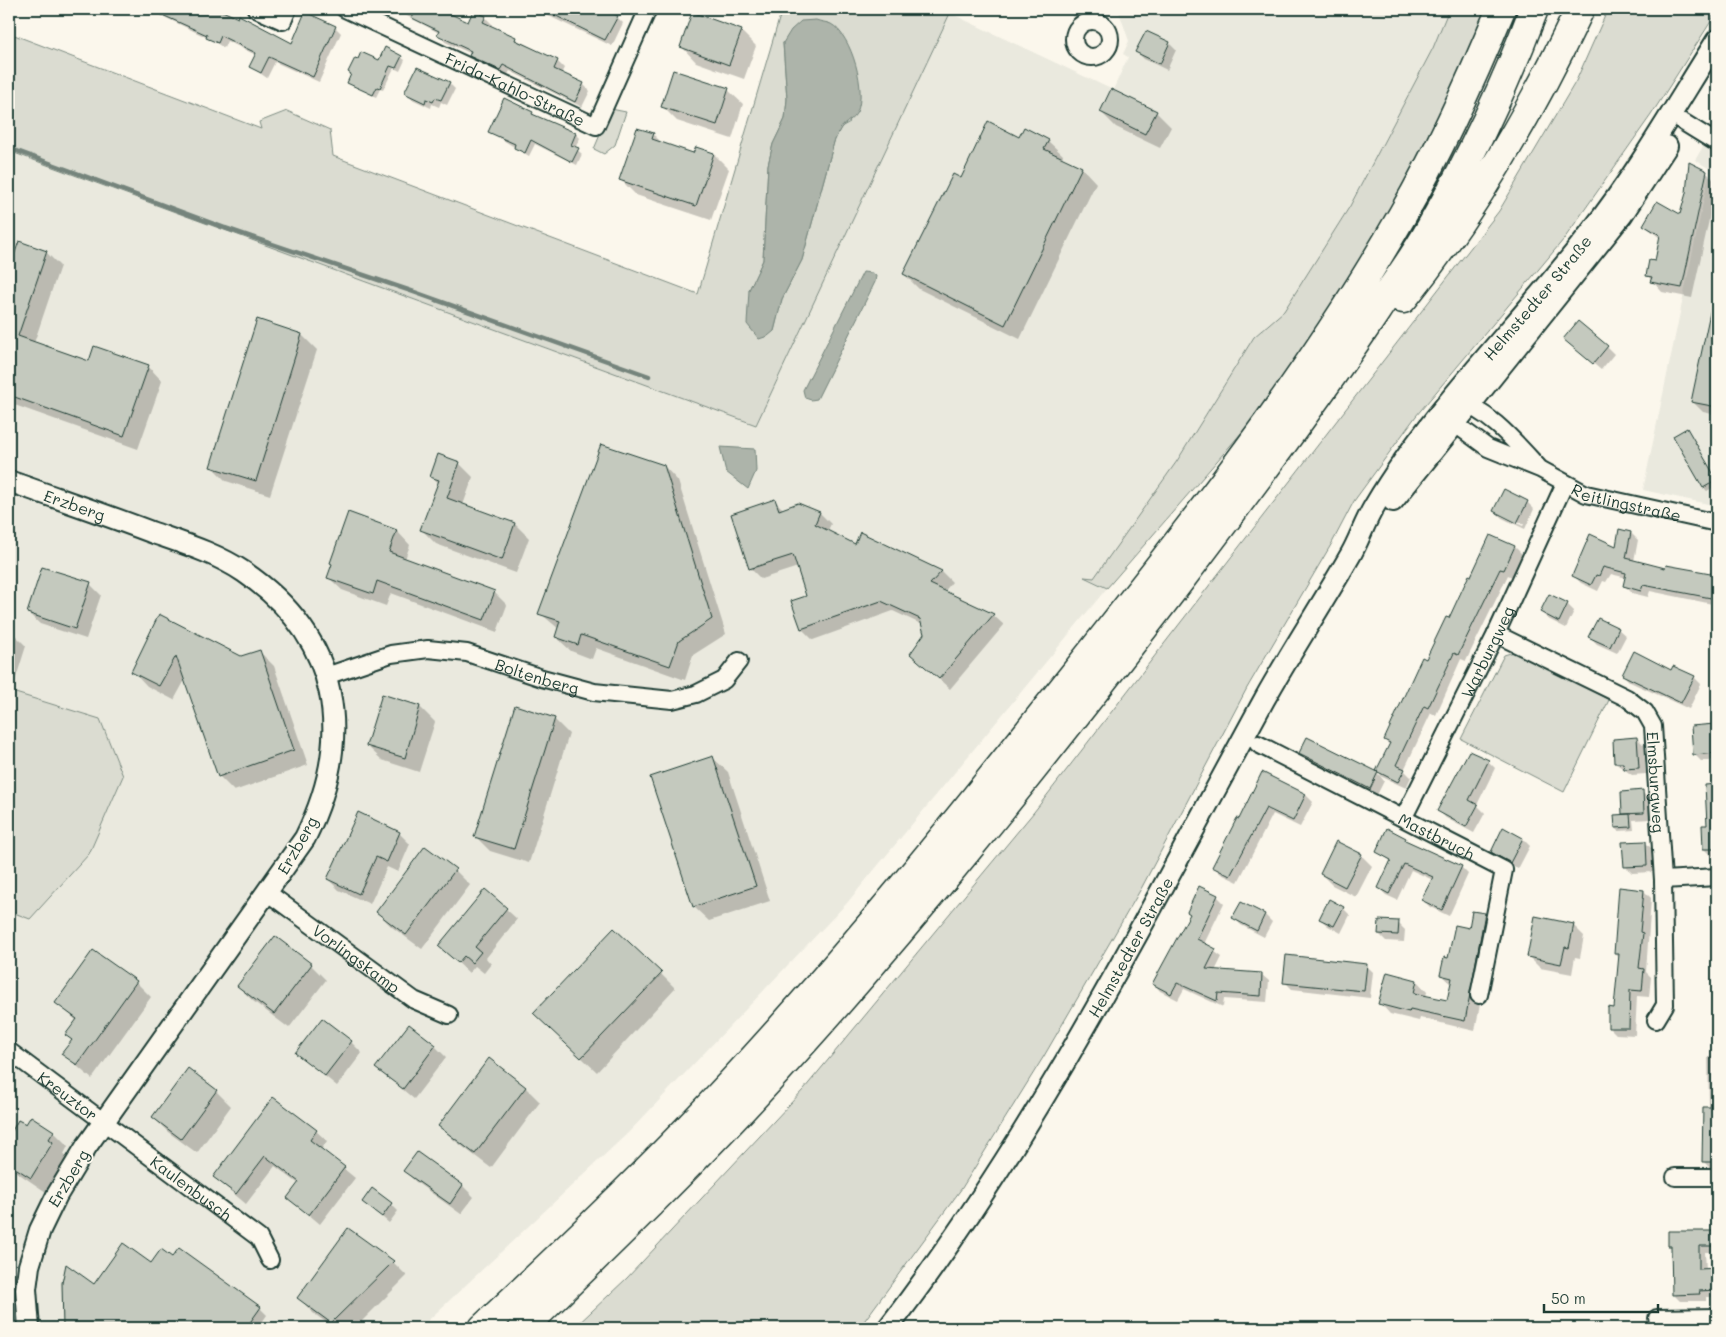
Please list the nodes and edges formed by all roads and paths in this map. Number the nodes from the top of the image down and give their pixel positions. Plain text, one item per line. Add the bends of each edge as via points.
1 (256, 9) edge
2 (345, 9) edge
3 (648, 9) edge
4 (1501, 9) edge
5 (1534, 9) edge
6 (1580, 9) edge
7 (286, 15) edge
8 (1717, 40) edge
9 (1717, 64) edge
10 (1682, 122) junction
11 (1717, 143) edge
12 (1346, 357) junction
13 (1461, 402) junction
14 (1454, 423) junction
15 (1540, 469) junction
16 (9, 481) edge
17 (1566, 483) junction
18 (1717, 523) edge
19 (1352, 551) junction
20 (1496, 634) junction
21 (739, 660) dead end
22 (326, 676) junction
23 (1258, 744) dead end
24 (1404, 817) junction
25 (1717, 877) edge
26 (1664, 880) junction
27 (268, 893) junction
28 (1479, 994) dead end
29 (449, 1015) dead end
30 (1656, 1020) dead end
31 (9, 1051) edge
32 (105, 1121) junction
33 (1675, 1177) dead end
34 (1717, 1177) edge
35 (270, 1260) dead end
36 (1717, 1317) edge
37 (1657, 1318) dead end
38 (29, 1328) edge
39 (483, 1328) edge
40 (523, 1328) edge
41 (888, 1328) edge

1 - 7 street
2 - 3 street, Frida-Kahlo-Straße via 596,126
4 - 39 highway via 1441,142 1404,213 1355,294 1176,545 995,773 814,990 694,1120
5 - 12 highway via 1468,158 1428,232
6 - 12 highway via 1548,77 1480,194 1390,315
8 - 13 street, Helmstedter Straße via 1658,137 1590,234
9 - 10 street, Helmstedter Straße
10 - 11 street
10 - 13 street, Helmstedter Straße via 1622,215
12 - 40 highway via 1138,635 919,908 748,1103
13 - 14 street, Helmstedter Straße
13 - 15 street, Reitlingstraße via 1506,433
13 - 19 street, Helmstedter Straße via 1418,443 1374,507
14 - 15 street, Reitlingstraße via 1488,448
14 - 19 street, Helmstedter Straße
15 - 17 street, Reitlingstraße
16 - 22 street, Erzberg via 189,546 245,573 284,606 302,627
17 - 18 street, Reitlingstraße via 1586,494
17 - 20 street, Warburgweg
19 - 41 street, Helmstedter Straße via 1264,699 1151,912 1056,1079 990,1185
20 - 24 street, Warburgweg
20 - 26 street, Elmsburgweg via 1627,698 1645,712 1653,726
21 - 22 street, Boltenberg via 724,680 696,694 672,700 594,692 467,653 428,649 391,654
22 - 27 street, Erzberg via 334,722 330,768 305,838
23 - 24 street, Mastbruch
24 - 28 street, Mastbruch via 1504,870
25 - 26 street
26 - 30 street, Elmsburgweg via 1665,1005
27 - 29 street, Vorlingskamp via 414,1000
27 - 32 street, Erzberg
31 - 32 street, Kreuztor
32 - 35 street, Kaulenbusch via 259,1238
32 - 38 street, Erzberg via 75,1164 40,1230 26,1289
33 - 34 street
36 - 37 street

